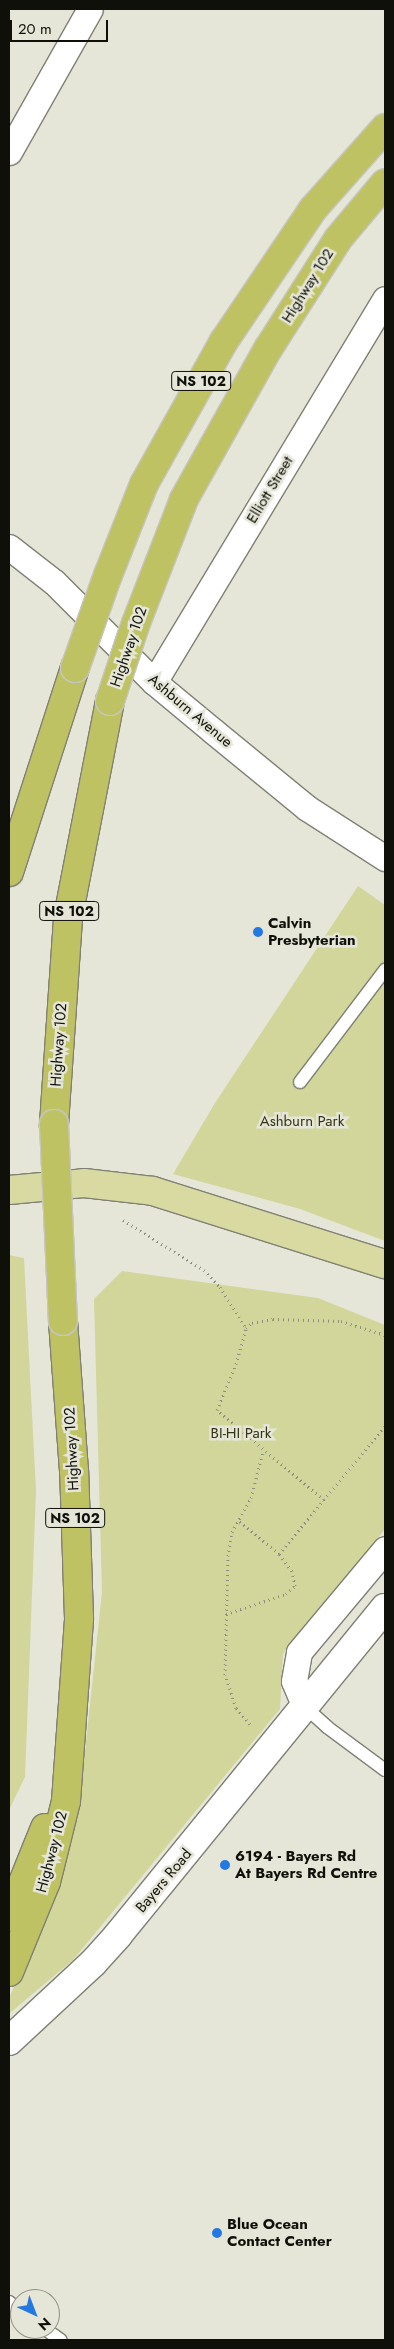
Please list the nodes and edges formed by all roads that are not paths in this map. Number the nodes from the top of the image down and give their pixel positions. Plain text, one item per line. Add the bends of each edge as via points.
1 (81, 13) edge
2 (385, 128) edge
3 (9, 152) edge
4 (385, 183) edge
5 (385, 299) edge
6 (9, 547) edge
7 (154, 682) junction
8 (385, 858) edge
9 (9, 872) edge
10 (385, 970) edge
11 (300, 1082) dead end
12 (9, 1190) edge
13 (385, 1264) edge
14 (385, 1549) edge
15 (385, 1608) edge
16 (305, 1707) junction
17 (72, 1716) junction
18 (385, 1770) edge
19 (9, 1917) edge
20 (9, 1972) edge
21 (9, 2041) edge

1 - 3 street
2 - 9 highway, NS 102, bridge via 313,209 224,341 144,484 75,668
4 - 17 highway, Highway 102 / NS 102, bridge via 338,238 268,349 184,499 110,701 68,916 54,1124 79,1618
5 - 7 street, Elliott Street
6 - 7 street, Ashburn Avenue via 54,582
7 - 8 street, Ashburn Avenue via 307,808
10 - 11 lane
12 - 13 main road via 84,1183 153,1191
14 - 16 street via 299,1652 294,1682
15 - 16 main road, Bayers Road
16 - 18 lane
16 - 21 main road, Bayers Road via 93,1964
17 - 19 highway, NS 102 via 47,1822
17 - 20 highway, Highway 102 / NS 102 via 66,1801 48,1873

